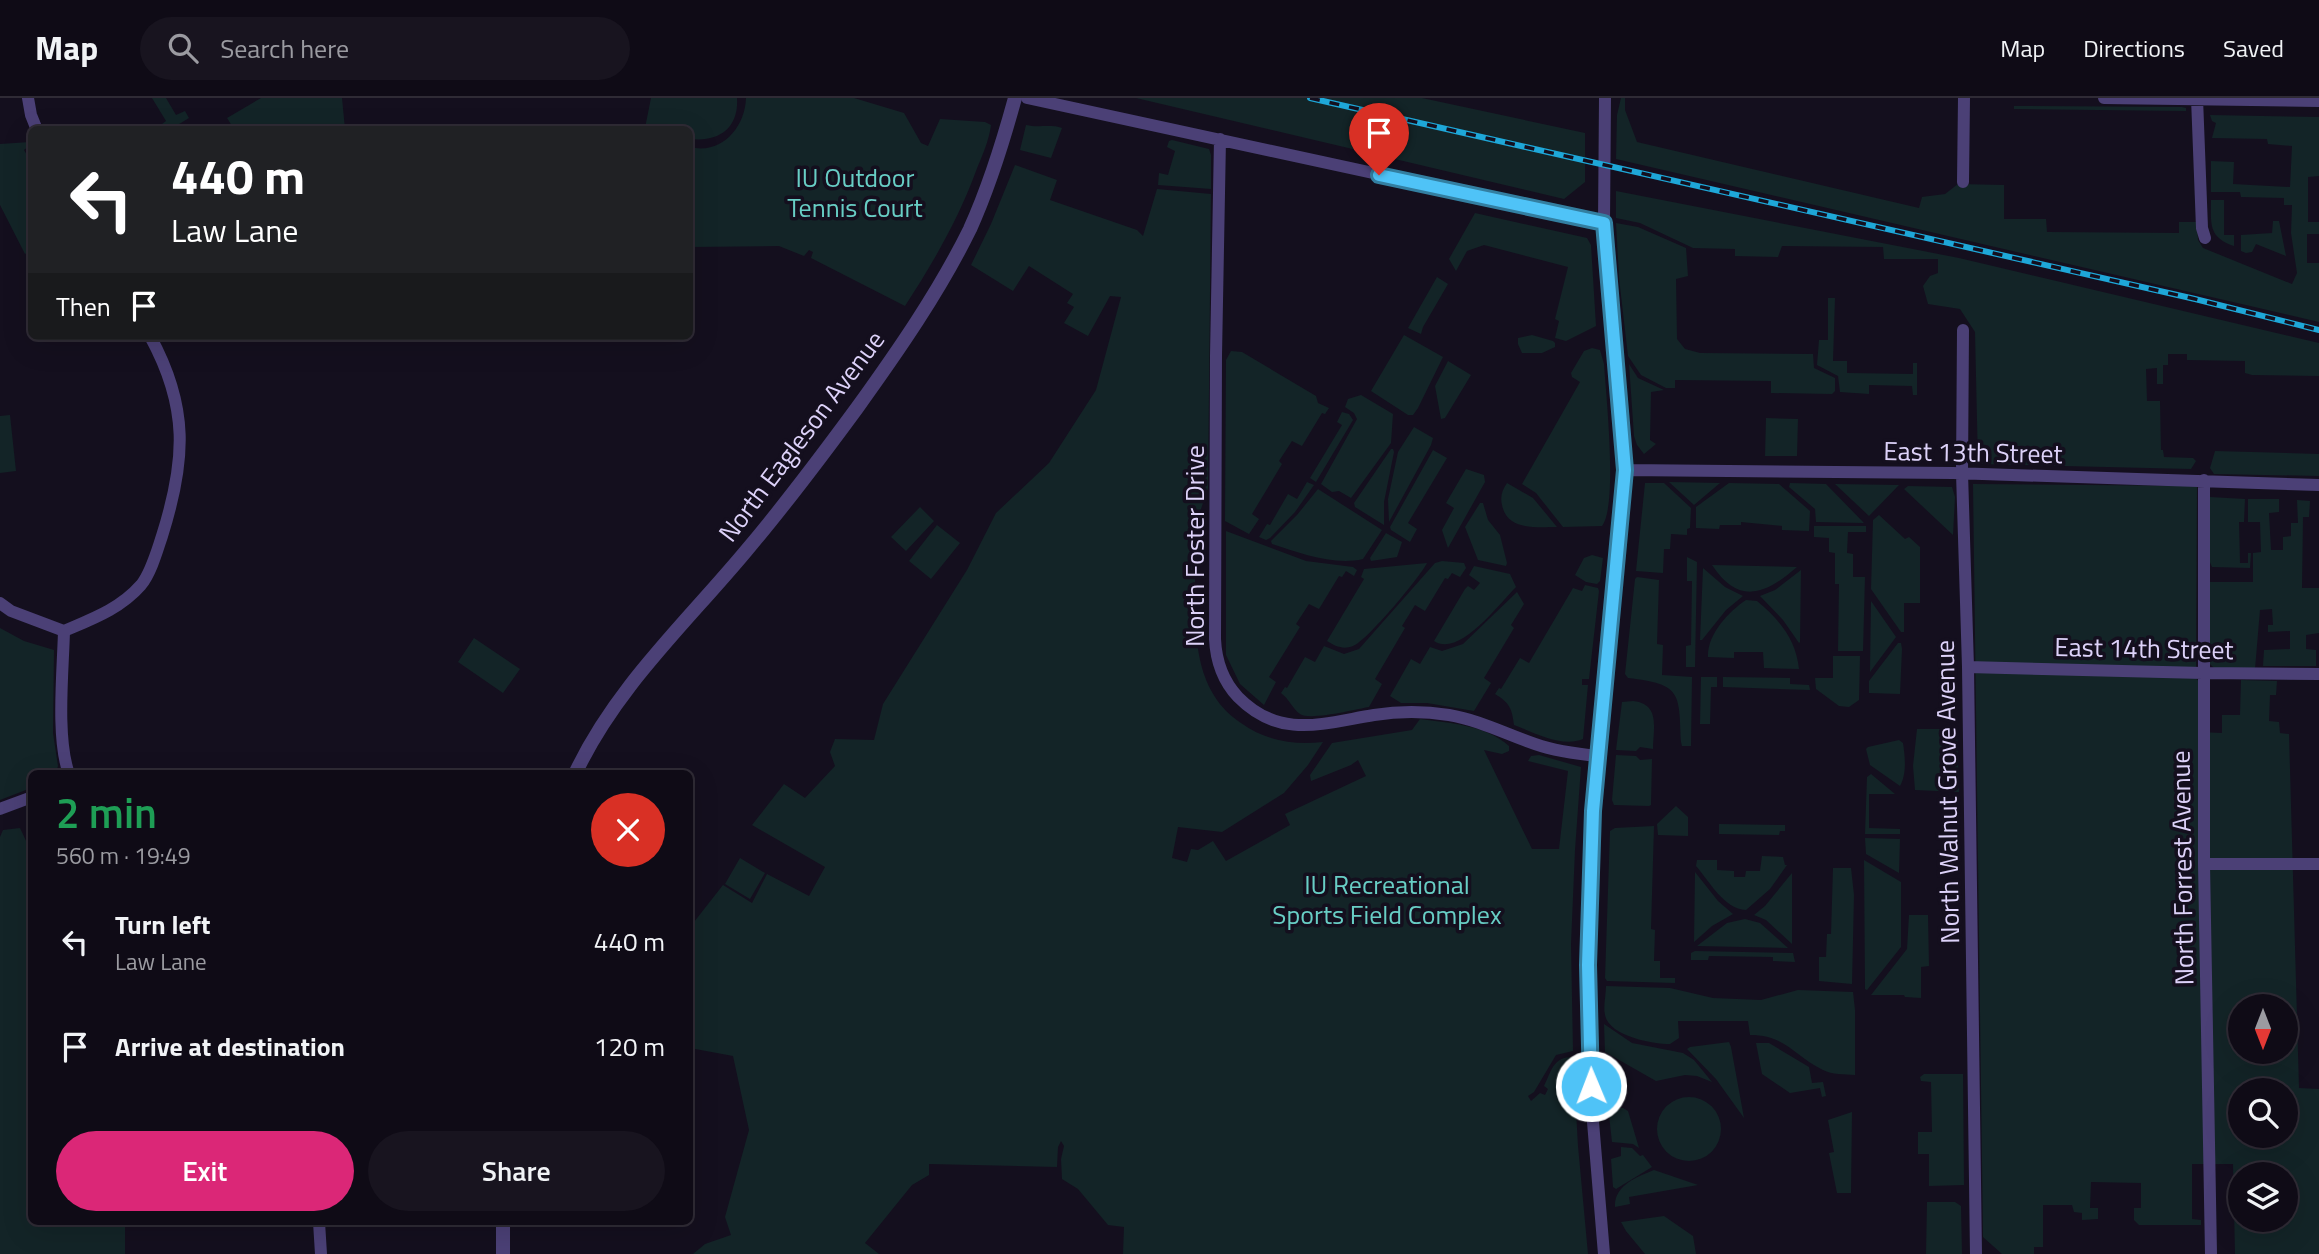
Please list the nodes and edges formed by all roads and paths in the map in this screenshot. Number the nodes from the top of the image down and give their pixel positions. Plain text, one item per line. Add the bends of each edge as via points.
1 (28, 98) edge
2 (1015, 98) edge
3 (1027, 98) edge
4 (1605, 98) edge
5 (1964, 98) edge
6 (2104, 98) edge
7 (2197, 99) edge
8 (2319, 101) edge
9 (36, 126) edge
10 (1220, 139) junction
11 (1963, 181) dead end
12 (1604, 223) junction
13 (2205, 238) dead end
14 (1963, 330) dead end
15 (152, 340) edge
16 (1625, 470) junction
17 (1962, 474) junction
18 (2203, 480) junction
19 (2319, 485) edge
20 (0, 603) edge
21 (64, 631) junction
22 (1968, 667) junction
23 (2203, 673) junction
24 (2319, 674) edge
25 (1598, 756) junction
26 (68, 770) edge
27 (577, 770) edge
28 (28, 798) edge
29 (0, 809) edge
30 (2204, 864) junction
31 (2319, 864) edge
32 (318, 1225) edge
33 (503, 1225) edge
34 (321, 1254) edge
35 (503, 1254) edge
36 (1604, 1254) edge
37 (1976, 1254) edge
38 (2211, 1254) edge

1 - 9 street
2 - 27 street, North Eagleson Avenue via 970,228 914,327 747,551 629,687
3 - 10 street
4 - 12 street
5 - 11 street
6 - 7 street
7 - 8 street
7 - 13 street
10 - 12 street
10 - 25 street, North Foster Drive via 1216,652 1231,689 1258,713 1292,725 1429,712 1464,718 1561,751
12 - 16 street
14 - 17 street, North Walnut Grove Avenue
15 - 21 street via 175,393 181,432 170,511 142,584 108,613
16 - 17 street, East 13th Street
16 - 25 street
17 - 18 street, East 13th Street
17 - 22 street, North Walnut Grove Avenue
18 - 19 street, East 13th Street
18 - 23 street, North Forrest Avenue
20 - 21 street
21 - 26 street via 63,736
22 - 23 street, East 14th Street
22 - 37 street, North Walnut Grove Avenue
23 - 24 street, East 14th Street
23 - 30 street, North Forrest Avenue
25 - 36 street via 1590,859 1589,1034
28 - 29 street
30 - 31 street
30 - 38 street, North Forrest Avenue
32 - 34 street
33 - 35 street

